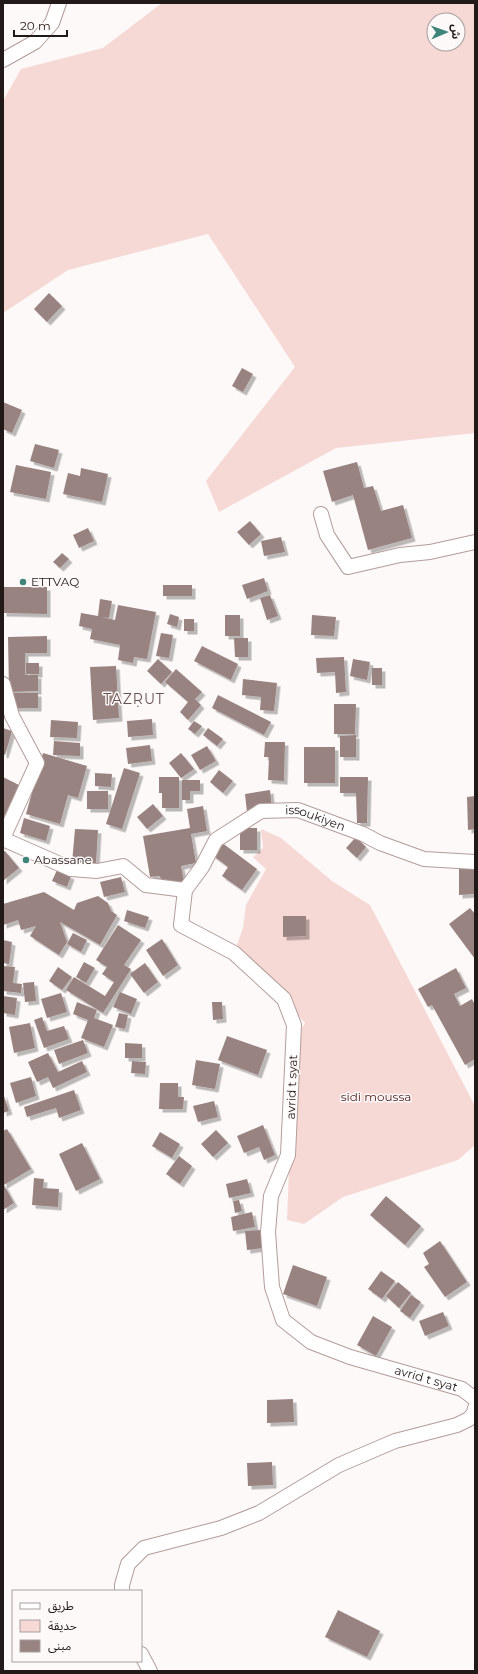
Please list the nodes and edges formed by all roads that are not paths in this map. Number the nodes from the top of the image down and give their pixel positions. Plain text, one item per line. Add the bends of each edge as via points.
1 (60, 3) edge
2 (3, 60) edge
3 (320, 514) dead end
4 (475, 542) edge
5 (3, 684) edge
6 (3, 838) edge
7 (475, 862) edge
8 (185, 890) junction
9 (475, 1399) edge
10 (475, 1408) edge
11 (122, 1590) edge
12 (142, 1656) edge
13 (150, 1671) edge

1 - 2 street via 52,24 35,42
3 - 4 street via 327,535 348,567
5 - 6 street via 12,716 37,763
6 - 8 street via 71,869 97,871 123,866 146,884
7 - 8 street, issoukiyen via 424,859 298,810 262,811 216,840 202,867
8 - 9 street, avrid t syat via 181,925 234,952 284,999 294,1025 288,1155 270,1196 268,1232 272,1287 283,1320 311,1342 350,1358 462,1390
10 - 11 street via 469,1419 457,1425 395,1441 339,1465 259,1513 221,1528 144,1548 128,1564
12 - 13 street

